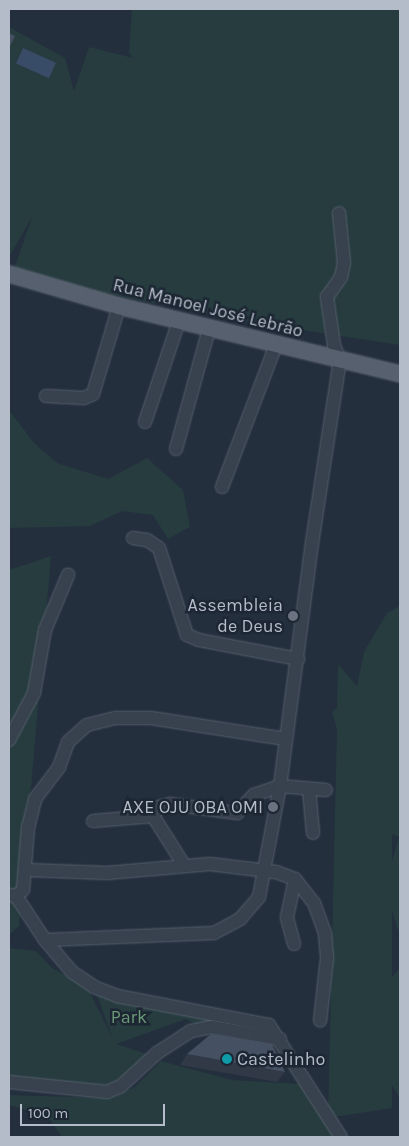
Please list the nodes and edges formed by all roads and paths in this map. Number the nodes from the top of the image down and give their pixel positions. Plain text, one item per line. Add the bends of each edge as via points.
1 (339, 213) dead end
2 (9, 274) edge
3 (119, 306) junction
4 (179, 321) junction
5 (209, 329) junction
6 (276, 345) junction
7 (340, 361) junction
8 (400, 374) edge
9 (46, 396) dead end
10 (145, 422) dead end
11 (176, 449) dead end
12 (222, 487) dead end
13 (133, 538) dead end
14 (68, 575) dead end
15 (298, 659) junction
16 (285, 739) junction
17 (9, 740) edge
18 (280, 786) junction
19 (309, 789) junction
20 (326, 790) dead end
21 (153, 816) junction
22 (93, 821) dead end
23 (313, 833) dead end
24 (184, 865) junction
25 (27, 870) junction
26 (266, 872) junction
27 (296, 879) junction
28 (12, 896) edge
29 (45, 940) junction
30 (294, 944) dead end
31 (320, 1021) dead end
32 (280, 1039) junction
33 (9, 1082) edge
34 (341, 1137) edge

1 - 7 street via 343,270 327,296 334,345
2 - 3 main road, Rua Manoel José Lebrão
3 - 4 main road, Rua Manoel José Lebrão
3 - 9 street via 92,394 84,398
4 - 5 main road, Rua Manoel José Lebrão
4 - 10 street
5 - 6 main road, Rua Manoel José Lebrão
5 - 11 street
6 - 7 main road, Rua Manoel José Lebrão
6 - 12 street
7 - 8 main road, Rua Manoel José Lebrão
7 - 15 street
13 - 15 street via 147,540 159,548 187,635
14 - 17 street via 45,630 34,693
15 - 16 street
16 - 18 street
16 - 25 street via 151,718 92,722 68,742 59,767 35,799 28,828
18 - 19 street
18 - 21 street via 254,795 237,813 170,804 159,806
18 - 26 street
19 - 20 street
19 - 23 street
21 - 22 street
21 - 24 street
24 - 25 street via 107,873
24 - 26 street
25 - 28 street via 22,890
26 - 27 street
26 - 29 street via 259,897 251,909 227,929 214,933
27 - 30 street via 287,916
27 - 31 street via 314,903 325,934 327,958
28 - 29 street
29 - 32 street via 72,972 94,987 117,996 258,1021 269,1025
32 - 33 street via 202,1028 172,1042 121,1086 107,1092
32 - 34 street via 308,1089

